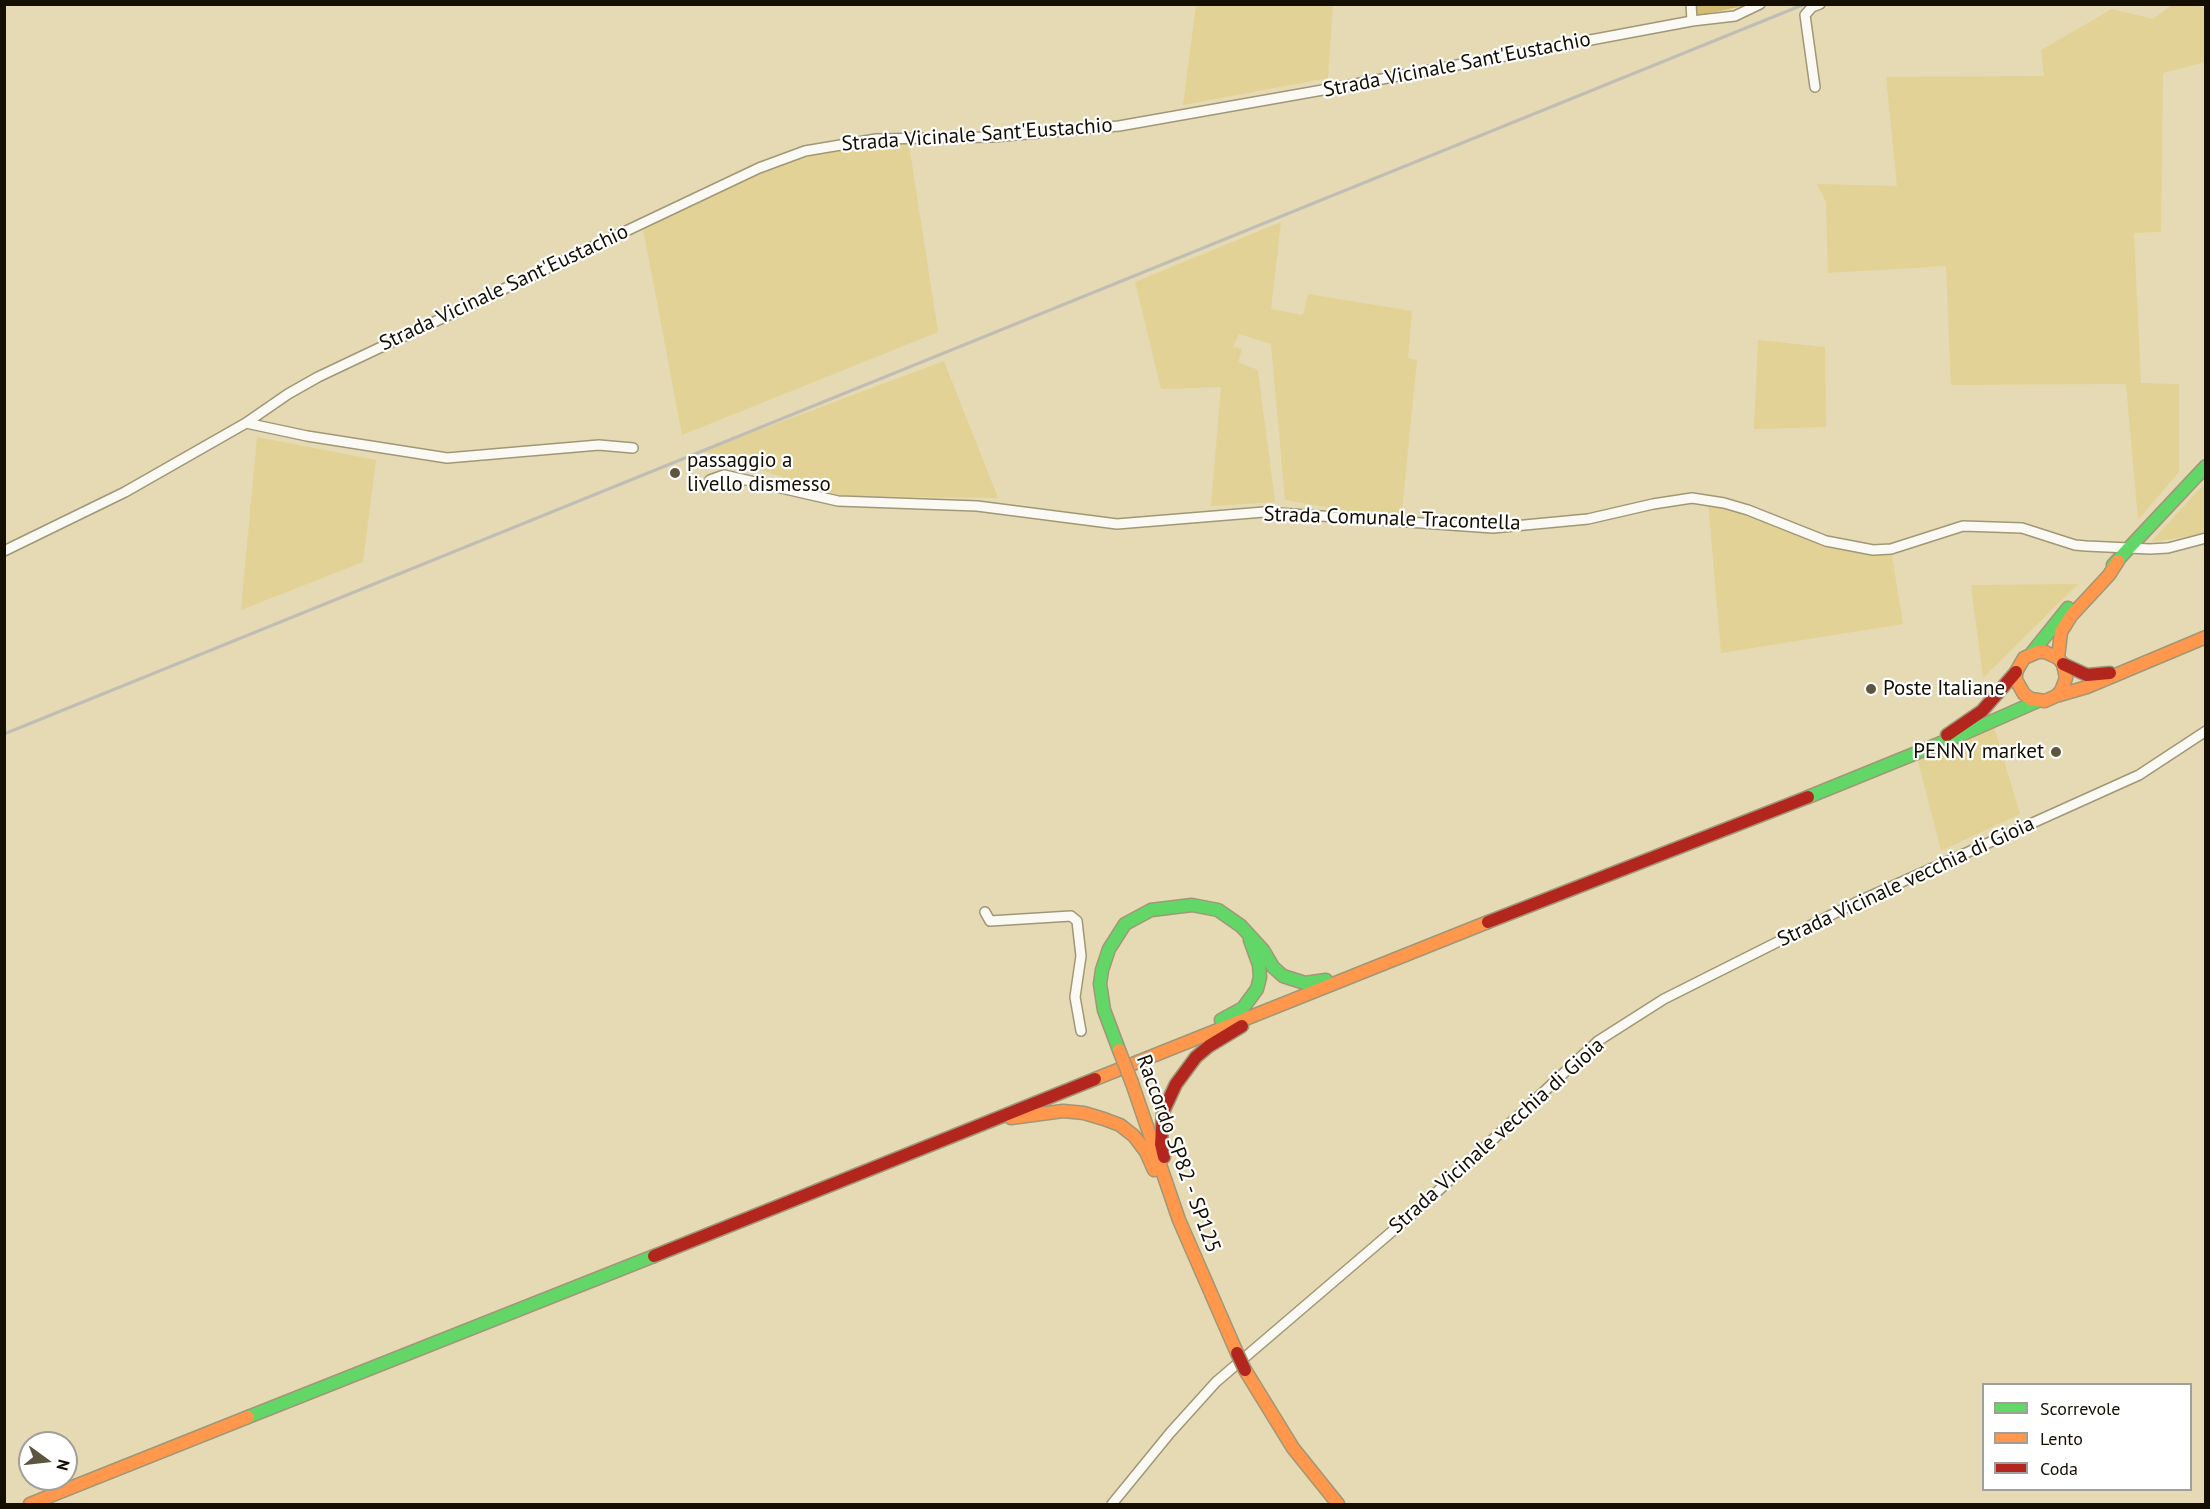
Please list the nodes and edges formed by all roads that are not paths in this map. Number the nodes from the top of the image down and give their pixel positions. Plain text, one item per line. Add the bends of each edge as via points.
1 (1691, 4) edge
2 (1760, 4) edge
3 (1820, 4) edge
4 (1692, 21) junction
5 (1815, 87) dead end
6 (246, 423) junction
7 (633, 448) dead end
8 (2205, 466) edge
9 (710, 480) dead end
10 (2205, 538) edge
11 (2131, 547) junction
12 (4, 551) edge
13 (2118, 561) junction
14 (2205, 637) edge
15 (2031, 654) junction
16 (2060, 661) junction
17 (2126, 670) junction
18 (2016, 672) junction
19 (2056, 696) junction
20 (2038, 701) junction
21 (2205, 731) edge
22 (1889, 764) junction
23 (985, 912) dead end
24 (1248, 936) junction
25 (1376, 968) junction
26 (1275, 1006) junction
27 (1080, 1031) dead end
28 (1157, 1054) junction
29 (989, 1121) junction
30 (1175, 1208) junction
31 (30, 1504) edge
32 (1112, 1504) edge
33 (1338, 1504) edge

1 - 4 street
2 - 4 street, Strada Vicinale Sant'Eustachio via 1735,16
3 - 5 street via 1805,15
4 - 6 street, Strada Vicinale Sant'Eustachio via 1119,126 993,137 876,139 805,151 759,168 375,349 288,394
6 - 7 street via 447,458 599,445
6 - 12 street, Strada Vicinale Sant'Eustachio via 125,492
8 - 11 main road
9 - 11 street, Strada Comunale Tracontella via 724,475 838,501 976,506 1123,524 1264,512 1493,528 1588,519 1692,498 1748,510 1826,541 1874,550 1976,526 2022,528 2075,545
10 - 11 street, Strada Comunale Tracontella via 2169,548
11 - 13 main road
13 - 15 main road via 2075,600
13 - 16 main road via 2066,622 2059,639
14 - 17 main road
15 - 16 main road via 2045,652
15 - 18 main road
16 - 17 main road via 2087,675
16 - 19 main road via 2066,678
17 - 19 main road
18 - 20 main road via 2024,694
18 - 22 main road via 1982,711 1946,736
19 - 20 main road
20 - 22 main road
21 - 32 street, Strada Vicinale vecchia di Gioia via 2139,775 1845,908 1664,999 1598,1041 1423,1205 1216,1382
22 - 25 main road
23 - 27 street via 990,921 1071,916 1077,921 1081,956 1075,997
24 - 25 main road, Raccordo SP82 - SP125 via 1282,976 1293,980 1316,983
24 - 28 main road via 1260,977 1250,1000 1235,1014
24 - 30 main road, Raccordo SP82 - SP125, bridge via 1226,914 1208,907 1150,910 1125,924 1109,949 1102,970 1104,1010
25 - 26 main road
26 - 28 main road
26 - 30 main road via 1196,1057 1169,1098 1163,1112 1161,1144
28 - 29 main road
29 - 30 main road via 1063,1111 1120,1125 1146,1152
29 - 31 main road
30 - 33 main road, Raccordo SP82 - SP125, bridge via 1253,1387 1293,1448

